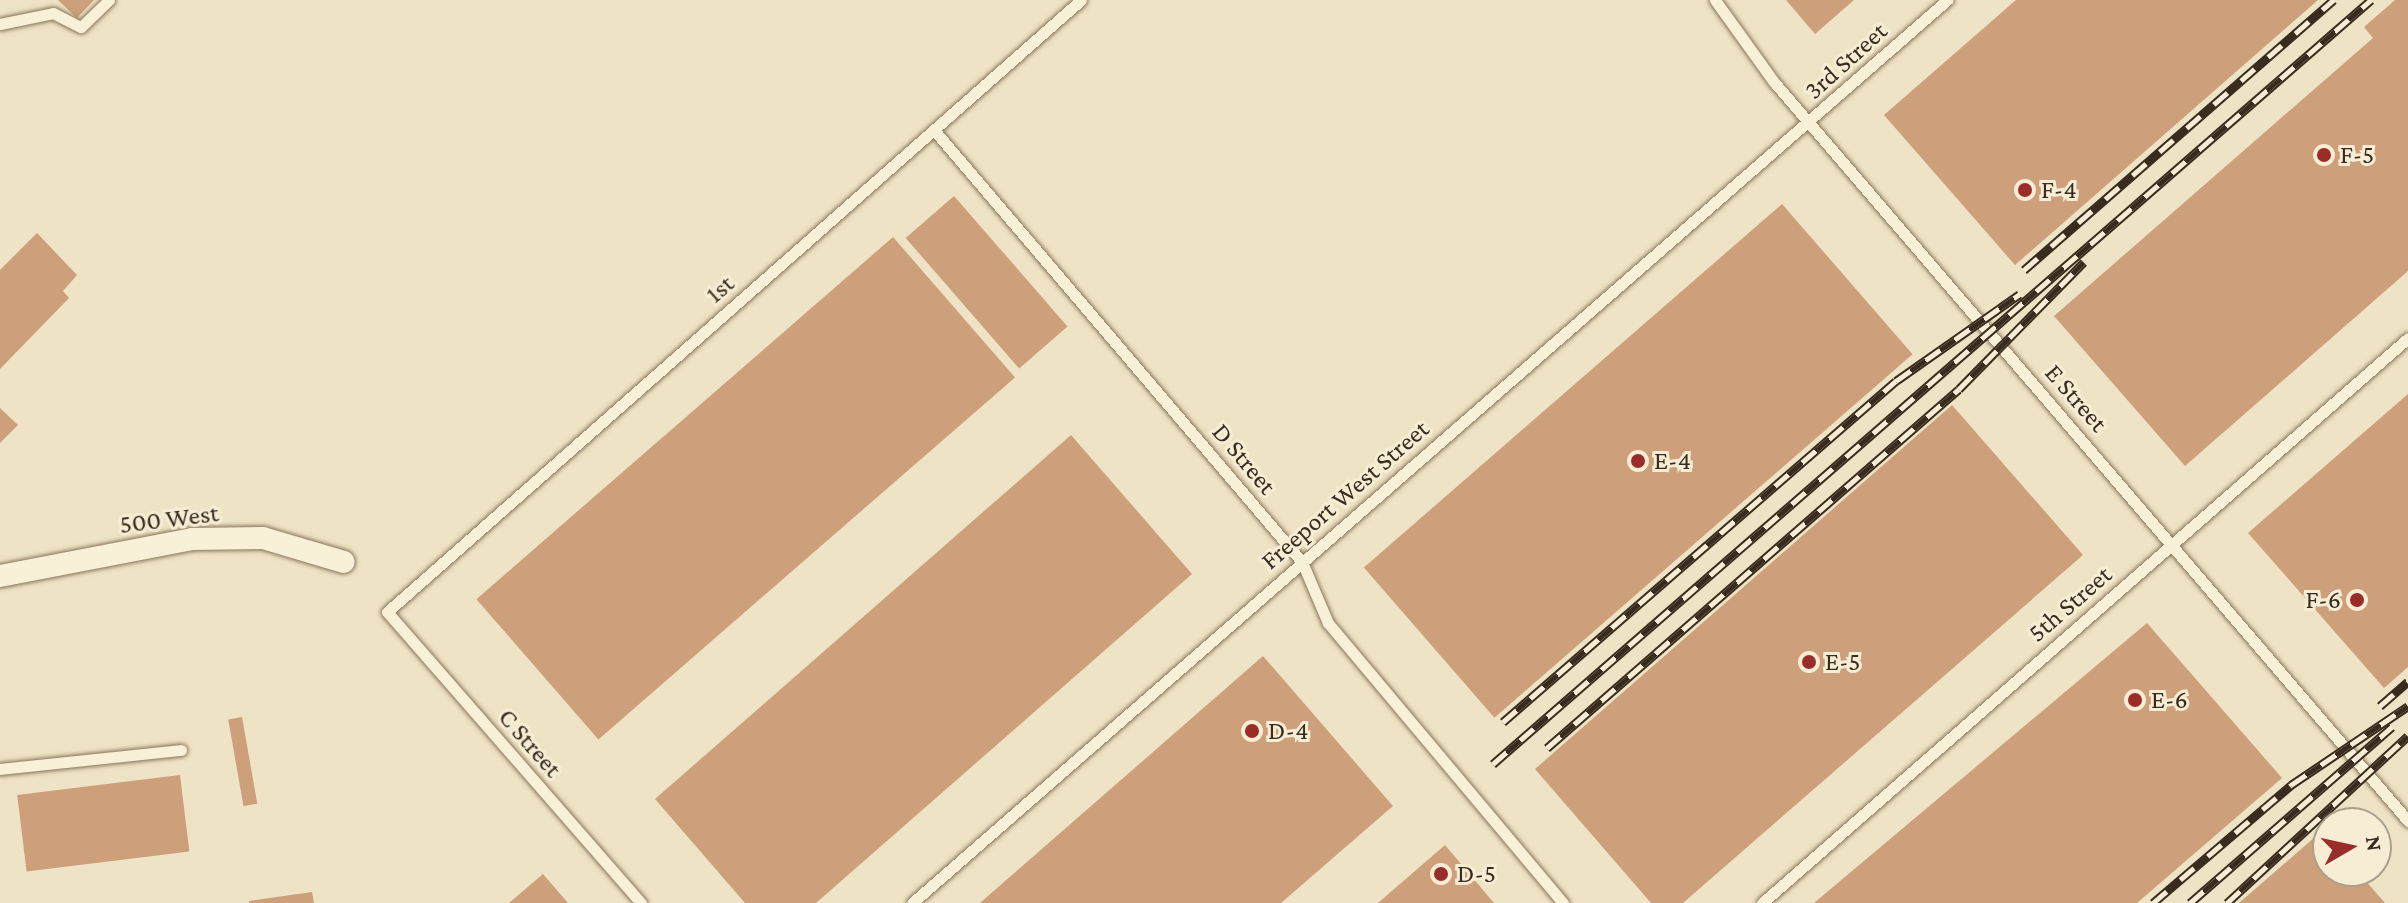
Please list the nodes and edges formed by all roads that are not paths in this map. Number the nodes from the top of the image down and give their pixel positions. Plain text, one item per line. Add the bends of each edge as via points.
1 (109, 0) edge
2 (1081, 0) edge
3 (1715, 0) edge
4 (1947, 0) edge
5 (0, 24) edge
6 (1809, 123) junction
7 (934, 130) junction
8 (2408, 338) edge
9 (2172, 544) junction
10 (344, 562) dead end
11 (1302, 562) junction
12 (0, 576) edge
13 (387, 612) joint
14 (181, 750) dead end
15 (0, 769) edge
16 (2408, 821) edge
17 (641, 903) edge
18 (912, 903) edge
19 (1563, 903) edge
20 (1762, 903) edge

1 - 5 lane via 81,27 53,13
2 - 7 lane, 1st
3 - 6 lane, E Street
4 - 6 lane, 3rd Street
6 - 9 lane, E Street
6 - 11 lane, Freeport West Street
7 - 11 lane, D Street
7 - 13 lane, 1st
8 - 9 lane, 5th Street
9 - 16 lane, E Street
9 - 20 lane, 5th Street
10 - 12 street, 500 West via 263,538 192,539
11 - 18 lane, Freeport West Street
11 - 19 lane, D Street via 1328,623
13 - 17 lane, C Street
14 - 15 lane

